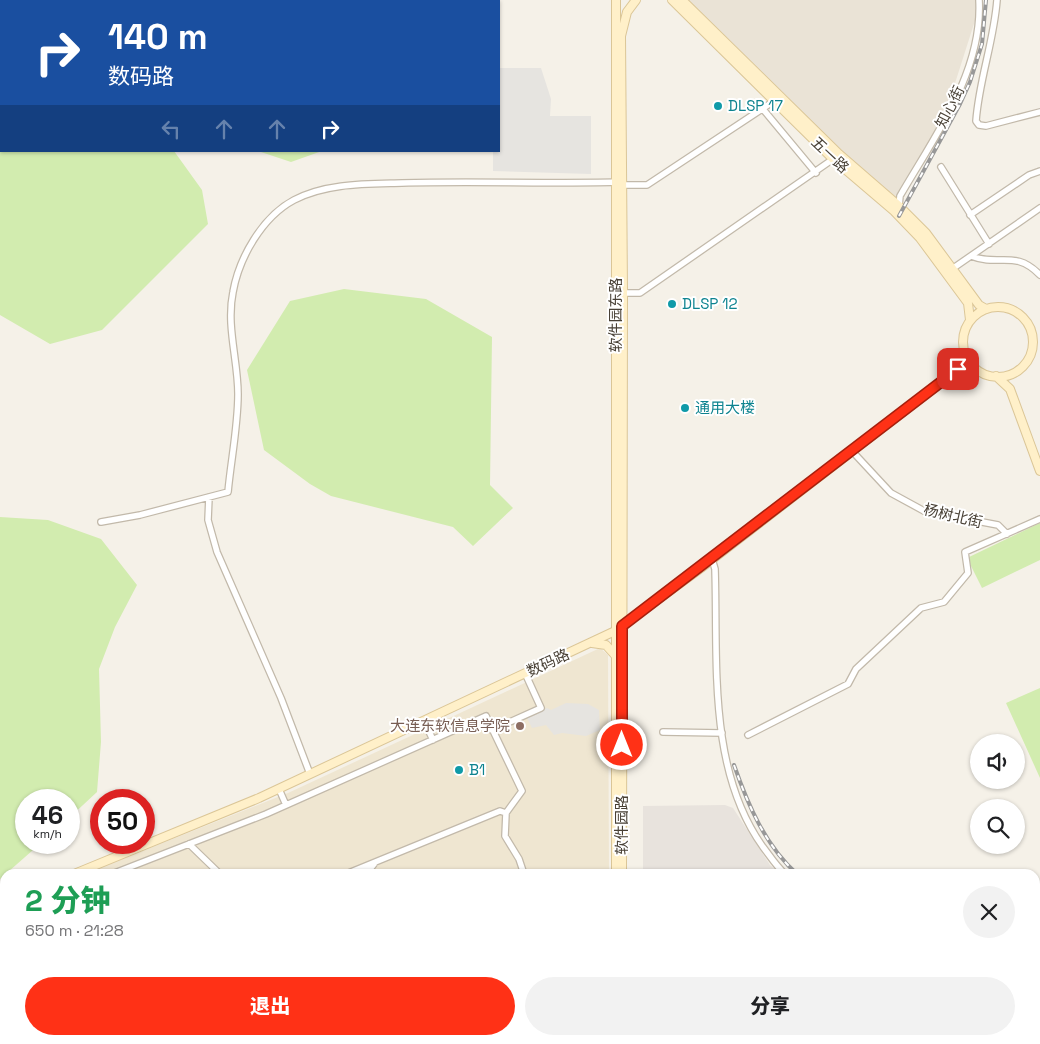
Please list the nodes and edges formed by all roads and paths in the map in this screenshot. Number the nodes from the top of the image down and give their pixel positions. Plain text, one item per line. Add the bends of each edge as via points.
1 (616, 0) edge
2 (636, 0) edge
3 (672, 0) edge
4 (682, 0) edge
5 (979, 0) edge
6 (997, 0) edge
7 (777, 99) junction
8 (762, 108) junction
9 (1040, 112) edge
10 (836, 157) junction
11 (941, 167) dead end
12 (1040, 171) edge
13 (816, 173) junction
14 (620, 183) junction
15 (899, 206) junction
16 (1040, 208) edge
17 (970, 215) junction
18 (989, 244) junction
19 (971, 256) junction
20 (952, 269) junction
21 (1040, 275) edge
22 (623, 293) junction
23 (986, 309) junction
24 (970, 320) junction
25 (1040, 329) edge
26 (1034, 334) edge
27 (969, 361) junction
28 (1015, 372) junction
29 (996, 376) junction
30 (1010, 389) junction
31 (852, 451) junction
32 (1040, 471) edge
33 (209, 497) junction
34 (1040, 519) edge
35 (101, 522) dead end
36 (1007, 534) junction
37 (712, 558) junction
38 (622, 607) junction
39 (640, 613) junction
40 (618, 629) junction
41 (590, 642) junction
42 (615, 655) junction
43 (525, 674) junction
44 (424, 721) junction
45 (492, 730) junction
46 (663, 732) dead end
47 (722, 733) junction
48 (748, 735) dead end
49 (434, 740) junction
50 (310, 774) junction
51 (279, 789) junction
52 (286, 805) junction
53 (506, 813) junction
54 (190, 844) junction
55 (375, 862) junction
56 (86, 869) edge
57 (125, 869) edge
58 (215, 869) edge
59 (358, 869) edge
60 (370, 869) edge
61 (522, 869) edge
62 (616, 869) edge
63 (622, 869) edge
64 (781, 869) edge

1 - 14 main road, 软件园东路
2 - 14 main road, 软件园东路 via 627,12 621,36
3 - 7 main road, 五一路
4 - 7 main road, 五一路
5 - 15 street, 知心街 via 966,74 953,105 900,196
6 - 9 street via 976,121 986,126
7 - 8 street
7 - 10 main road, 五一路
8 - 13 street
8 - 14 street via 647,184
10 - 13 street
10 - 15 main road, 五一路
10 - 24 main road, 五一路 via 920,238 968,302
11 - 17 street
12 - 17 street
13 - 22 street via 640,293
14 - 22 main road, 软件园东路
14 - 33 street via 374,183 332,187 293,200 267,222 249,246 237,273 231,321 238,395 228,492
14 - 40 main road, 软件园东路
15 - 20 main road, 五一路 via 926,233
16 - 18 street
17 - 18 street
18 - 19 street
19 - 20 street
19 - 21 street via 983,261 1018,260 1031,265
20 - 23 main road, 五一路 via 979,305
22 - 38 main road, 软件园东路
23 - 24 main road
23 - 26 main road via 1010,309 1020,315
24 - 27 main road via 963,340
25 - 26 main road
26 - 28 main road via 1030,356
27 - 29 main road via 982,373
27 - 31 main road, 数码路
28 - 29 main road
28 - 30 main road via 1011,376
29 - 30 main road
30 - 32 main road
31 - 36 street, 杨树北街 via 891,492 924,511 998,525
31 - 37 main road, 数码路
33 - 35 street
33 - 50 street via 208,520 217,552 281,698
34 - 36 street
36 - 48 street via 964,552 968,573 944,602 922,608 856,669 848,684
37 - 39 main road, 数码路
37 - 47 street
38 - 39 main road via 628,612
38 - 40 main road, 软件园东路
39 - 40 main road, 数码路
40 - 41 main road, 数码路
40 - 42 main road, 软件园路
40 - 63 main road, 软件园路
41 - 42 main road via 606,645
41 - 43 main road, 数码路
42 - 62 main road, 软件园路
43 - 44 main road, 数码路
43 - 45 street via 541,708
44 - 49 street
44 - 50 main road, 数码路
45 - 49 street via 486,716
45 - 53 street via 522,791
46 - 47 street
47 - 64 street via 726,764 738,803 755,835
49 - 52 street
50 - 51 main road, 数码路
51 - 52 street
51 - 56 main road, 数码路
52 - 54 street
53 - 55 street via 500,811
53 - 61 street via 505,836
54 - 57 street
54 - 58 street
55 - 59 street
55 - 60 street

